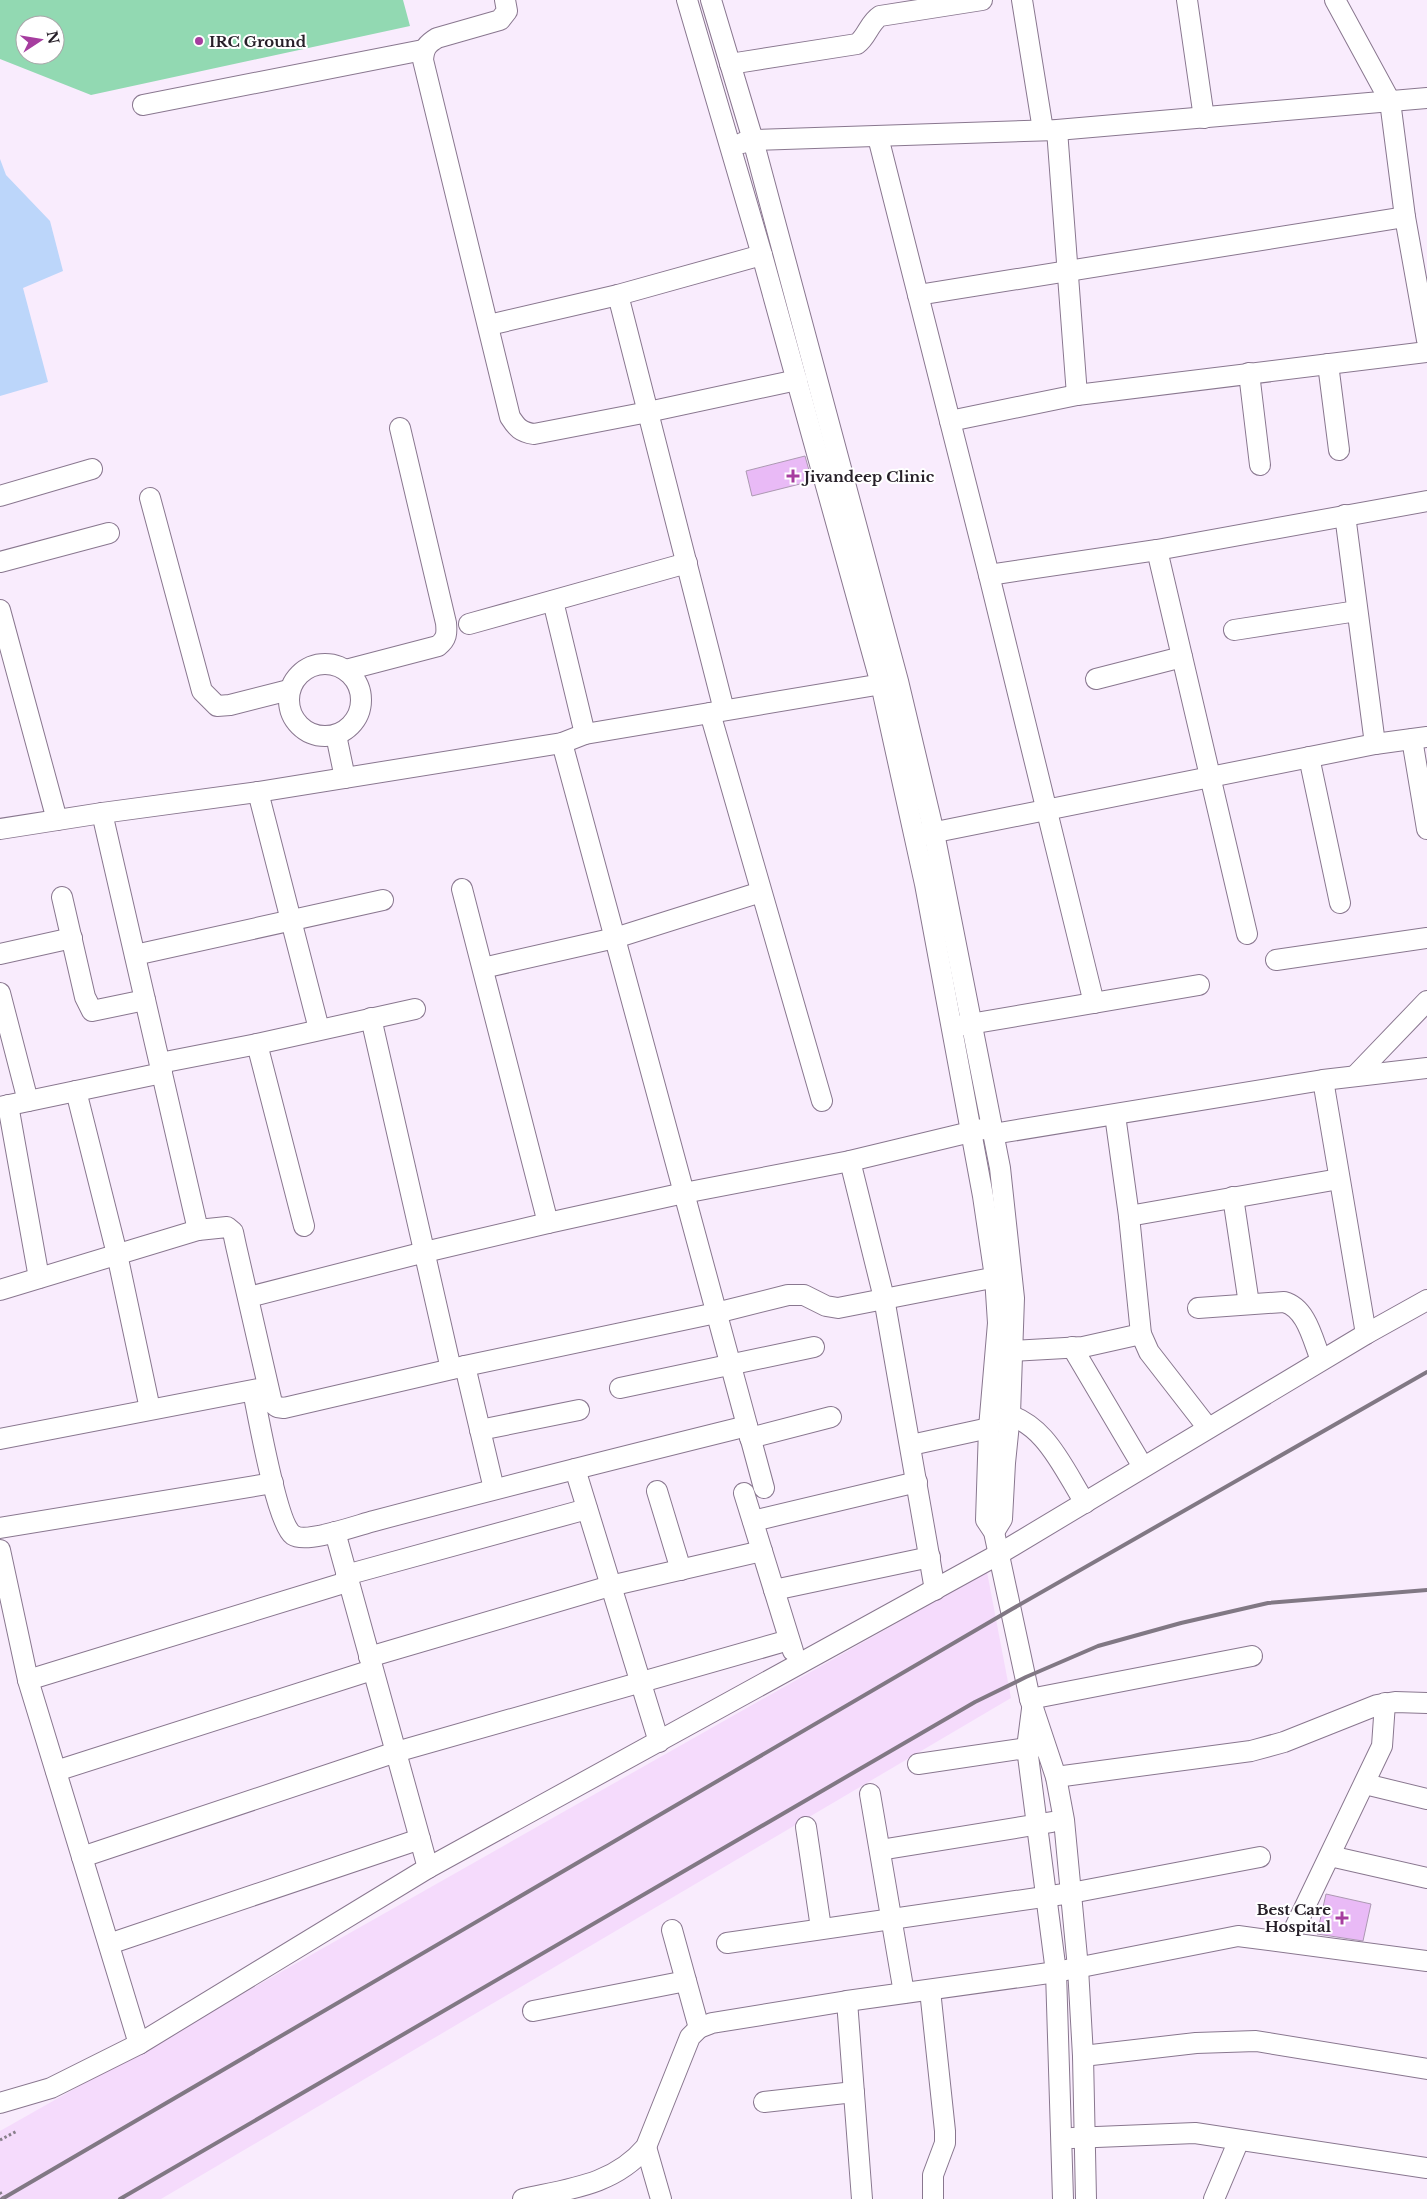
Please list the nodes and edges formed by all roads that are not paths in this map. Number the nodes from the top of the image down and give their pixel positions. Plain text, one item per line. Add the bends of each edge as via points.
1 (505, 0) edge
2 (687, 0) edge
3 (712, 0) edge
4 (982, 0) edge
5 (1022, 0) edge
6 (1187, 0) edge
7 (1335, 0) edge
8 (424, 50) junction
9 (730, 64) junction
10 (1427, 98) edge
11 (1390, 101) junction
12 (143, 104) dead end
13 (1204, 118) junction
14 (1050, 130) junction
15 (878, 137) junction
16 (753, 140) junction
17 (730, 146) junction
18 (1405, 217) junction
19 (1418, 244) edge
20 (762, 255) junction
21 (1068, 270) junction
22 (618, 295) junction
23 (918, 295) junction
24 (489, 326) junction
25 (1427, 340) edge
26 (1427, 352) edge
27 (1328, 364) junction
28 (1249, 373) junction
29 (797, 380) junction
30 (1077, 395) junction
31 (648, 412) junction
32 (950, 422) junction
33 (400, 428) dead end
34 (1339, 450) dead end
35 (1260, 465) dead end
36 (92, 469) dead end
37 (0, 496) edge
38 (150, 498) dead end
39 (840, 499) junction
40 (1427, 501) edge
41 (1345, 515) junction
42 (109, 533) dead end
43 (1157, 550) junction
44 (0, 562) edge
45 (687, 564) junction
46 (989, 575) junction
47 (552, 601) junction
48 (0, 610) edge
49 (1358, 610) junction
50 (469, 624) dead end
51 (1234, 630) dead end
52 (1182, 656) junction
53 (346, 670) junction
54 (1096, 679) dead end
55 (890, 682) junction
56 (289, 690) junction
57 (717, 711) junction
58 (584, 734) junction
59 (336, 735) junction
60 (1419, 738) edge
61 (562, 743) junction
62 (1375, 744) junction
63 (1309, 757) junction
64 (345, 778) junction
65 (1210, 778) junction
66 (258, 792) junction
67 (1047, 810) junction
68 (102, 813) junction
69 (57, 820) junction
70 (0, 829) edge
71 (1427, 829) edge
72 (934, 832) junction
73 (914, 837) junction
74 (462, 889) dead end
75 (761, 892) junction
76 (62, 897) dead end
77 (383, 900) dead end
78 (1340, 902) dead end
79 (290, 919) junction
80 (1247, 934) dead end
81 (72, 938) junction
82 (615, 938) junction
83 (1427, 938) edge
84 (0, 954) edge
85 (135, 955) junction
86 (1276, 960) dead end
87 (483, 968) junction
88 (1199, 985) dead end
89 (0, 993) edge
90 (146, 1000) junction
91 (1427, 1001) edge
92 (1094, 1003) junction
93 (415, 1009) dead end
94 (371, 1018) junction
95 (972, 1023) junction
96 (951, 1027) junction
97 (319, 1029) junction
98 (257, 1044) junction
99 (161, 1068) junction
100 (1427, 1068) edge
101 (1355, 1076) junction
102 (1323, 1080) junction
103 (76, 1091) junction
104 (28, 1101) junction
105 (822, 1101) dead end
106 (4, 1106) edge
107 (1115, 1115) junction
108 (993, 1131) junction
109 (971, 1132) junction
110 (850, 1161) junction
111 (1339, 1179) junction
112 (684, 1193) junction
113 (1233, 1197) junction
114 (1129, 1216) junction
115 (548, 1223) junction
116 (304, 1226) dead end
117 (198, 1230) junction
118 (425, 1252) junction
119 (117, 1254) junction
120 (1003, 1275) junction
121 (40, 1278) junction
122 (0, 1290) edge
123 (249, 1296) junction
124 (884, 1298) junction
125 (1427, 1300) edge
126 (1249, 1304) junction
127 (1198, 1308) dead end
128 (716, 1313) junction
129 (1141, 1334) junction
130 (1366, 1334) junction
131 (814, 1347) dead end
132 (1072, 1347) junction
133 (1011, 1351) junction
134 (1321, 1360) junction
135 (730, 1366) junction
136 (458, 1368) junction
137 (620, 1388) dead end
138 (261, 1389) junction
139 (150, 1409) junction
140 (579, 1410) dead end
141 (997, 1417) junction
142 (831, 1418) dead end
143 (1208, 1428) junction
144 (480, 1430) junction
145 (748, 1432) junction
146 (0, 1439) edge
147 (911, 1445) junction
148 (1143, 1467) junction
149 (575, 1469) junction
150 (917, 1482) junction
151 (273, 1483) junction
152 (764, 1488) dead end
153 (494, 1489) junction
154 (657, 1491) dead end
155 (744, 1493) dead end
156 (1086, 1502) junction
157 (587, 1509) junction
158 (753, 1521) junction
159 (0, 1528) edge
160 (335, 1532) junction
161 (0, 1550) edge
162 (762, 1551) junction
163 (999, 1554) junction
164 (930, 1557) junction
165 (681, 1570) junction
166 (347, 1578) junction
167 (610, 1586) junction
168 (774, 1590) junction
169 (935, 1590) junction
170 (8, 1627) edge
171 (789, 1640) junction
172 (1252, 1656) dead end
173 (371, 1663) junction
174 (797, 1667) junction
175 (28, 1680) junction
176 (640, 1682) junction
177 (1031, 1702) junction
178 (1385, 1703) junction
179 (1427, 1703) edge
180 (659, 1742) junction
181 (1037, 1746) junction
182 (396, 1752) junction
183 (918, 1764) dead end
184 (56, 1772) junction
185 (1056, 1777) junction
186 (1365, 1784) junction
187 (870, 1794) dead end
188 (1427, 1799) edge
189 (1064, 1820) junction
190 (1038, 1824) junction
191 (806, 1827) dead end
192 (420, 1839) junction
193 (880, 1850) junction
194 (1330, 1856) junction
195 (82, 1857) junction
196 (1260, 1857) dead end
197 (428, 1868) junction
198 (1427, 1878) edge
199 (1070, 1893) junction
200 (1048, 1896) junction
201 (892, 1918) junction
202 (821, 1928) junction
203 (672, 1930) dead end
204 (1288, 1942) junction
205 (727, 1943) dead end
206 (109, 1944) junction
207 (1427, 1962) edge
208 (1078, 1968) junction
209 (1056, 1972) junction
210 (686, 1980) junction
211 (930, 1990) junction
212 (904, 1993) junction
213 (847, 2001) junction
214 (533, 2011) dead end
215 (699, 2028) junction
216 (140, 2044) junction
217 (1083, 2056) junction
218 (1427, 2069) edge
219 (854, 2092) junction
220 (764, 2102) dead end
221 (0, 2103) edge
222 (1085, 2137) junction
223 (1061, 2139) junction
224 (1239, 2140) junction
225 (646, 2147) junction
226 (1427, 2168) edge
227 (523, 2199) edge
228 (661, 2199) edge
229 (862, 2199) edge
230 (933, 2199) edge
231 (1063, 2199) edge
232 (1086, 2199) edge
233 (1214, 2199) edge

1 - 8 street via 507,11 500,20 437,38
2 - 17 street
3 - 9 street
4 - 9 street via 880,16 873,20 856,44
5 - 14 street
6 - 13 street
7 - 11 street
8 - 12 street
8 - 24 street via 423,60
9 - 16 street
10 - 11 street
11 - 13 street
11 - 18 street
13 - 14 street
14 - 15 street
14 - 21 street
15 - 16 street
15 - 23 street
16 - 17 street
16 - 39 street
17 - 20 street
18 - 19 street
18 - 21 street
19 - 25 street
20 - 22 street
20 - 29 street
21 - 23 street
21 - 30 street
22 - 24 street
22 - 31 street
23 - 32 street
24 - 31 street via 510,417 524,432 534,434
26 - 27 street
27 - 28 street
27 - 34 street
28 - 30 street
28 - 35 street
29 - 31 street
29 - 39 street
30 - 32 street
31 - 45 street
32 - 46 street
33 - 53 street via 447,635 438,646
36 - 37 street
38 - 56 street via 202,690 218,706
39 - 55 street
40 - 41 street
41 - 43 street
41 - 49 street
42 - 44 street
43 - 46 street
43 - 52 street
45 - 47 street
45 - 57 street
46 - 67 street
47 - 50 street
47 - 58 street
48 - 69 street
49 - 51 street
49 - 62 street
52 - 54 street
52 - 65 street
53 - 56 street via 327,663 317,664 300,673
53 - 59 street via 354,678 361,700 354,722
55 - 57 street
55 - 72 street
55 - 73 street
56 - 59 street via 290,712 304,730 325,737
57 - 58 street
57 - 75 street
58 - 61 street
59 - 64 street
60 - 62 street
60 - 71 street
61 - 64 street
61 - 82 street
62 - 63 street
63 - 65 street
63 - 78 street
64 - 66 street
65 - 67 street
65 - 80 street
66 - 68 street
66 - 79 street
67 - 72 street
67 - 92 street
68 - 69 street
68 - 85 street
69 - 70 street
72 - 73 street
72 - 95 street
73 - 96 street
74 - 87 street
75 - 82 street
75 - 105 street
76 - 81 street
77 - 79 street
79 - 85 street
79 - 97 street
81 - 84 street
81 - 90 street via 85,997 92,1011
82 - 87 street
82 - 112 street
83 - 86 street
85 - 90 street
87 - 115 street
88 - 92 street
89 - 104 street
90 - 99 street
91 - 101 street
92 - 95 street
93 - 94 street
94 - 97 street
94 - 118 street
95 - 96 street
95 - 108 street
96 - 109 street
97 - 98 street
98 - 99 street
98 - 116 street
99 - 103 street
99 - 117 street
100 - 101 street
101 - 102 street
102 - 107 street
102 - 111 street
103 - 104 street
103 - 119 street
104 - 106 street
106 - 121 street
107 - 108 street
107 - 114 street
108 - 109 street
108 - 120 street via 1000,1168
109 - 110 street
109 - 120 street
110 - 112 street
110 - 124 street
111 - 113 street
111 - 130 street
112 - 115 street
112 - 128 street
113 - 114 street
113 - 126 street
114 - 129 street
115 - 118 street
117 - 119 street
117 - 123 street via 219,1226 228,1227 233,1232
118 - 123 street
118 - 136 street
119 - 121 street
119 - 139 street
120 - 124 street
120 - 133 street via 1014,1298
120 - 141 street via 998,1323
121 - 122 street
123 - 138 street
124 - 128 street via 838,1308 796,1294
124 - 147 street
125 - 130 street
126 - 127 street
126 - 134 street via 1284,1302 1295,1306
128 - 135 street
128 - 136 street
129 - 132 street
129 - 143 street via 1149,1352
130 - 134 street
131 - 135 street
132 - 133 street
132 - 148 street
133 - 141 street
134 - 143 street
135 - 137 street
135 - 145 street
136 - 138 street via 284,1408 272,1403
136 - 144 street
138 - 139 street
138 - 151 street
139 - 146 street
140 - 144 street
141 - 147 street
141 - 156 street via 1025,1420 1042,1436
141 - 163 street via 1005,1463 1002,1519 994,1532
142 - 145 street
143 - 148 street
144 - 153 street
145 - 149 street
145 - 152 street
147 - 150 street
148 - 156 street
149 - 153 street
149 - 157 street
150 - 158 street
150 - 164 street
151 - 159 street
151 - 160 street via 292,1534 307,1538
153 - 160 street
154 - 165 street
155 - 158 street
156 - 163 street
157 - 166 street
157 - 167 street
158 - 162 street
160 - 166 street
161 - 170 street
162 - 165 street
162 - 168 street
163 - 169 street
163 - 177 street
164 - 168 street
164 - 169 street
165 - 167 street
166 - 173 street
166 - 175 street
167 - 173 street
167 - 176 street
168 - 171 street
169 - 174 street
170 - 175 street
171 - 174 street
171 - 176 street
172 - 177 street
173 - 182 street
173 - 184 street
174 - 180 street
175 - 184 street
176 - 180 street
176 - 182 street
177 - 181 street
178 - 179 street
178 - 185 street via 1284,1742 1251,1751
178 - 186 street via 1382,1746
180 - 197 street
181 - 183 street
181 - 185 street
181 - 190 street
182 - 192 street
182 - 195 street
184 - 195 street
185 - 189 street
186 - 188 street
186 - 194 street
187 - 193 street
189 - 190 street
189 - 199 street
190 - 193 street
190 - 200 street
191 - 202 street
192 - 197 street
192 - 206 street
193 - 201 street
194 - 198 street
194 - 204 street
195 - 206 street
196 - 199 street
197 - 216 street
199 - 200 street
199 - 208 street
200 - 201 street
200 - 209 street
201 - 202 street
201 - 212 street
202 - 205 street
203 - 210 street
204 - 207 street
204 - 208 street via 1253,1937 1224,1938
206 - 216 street
208 - 209 street
208 - 217 street
209 - 211 street
209 - 223 street
210 - 214 street
210 - 215 street
211 - 212 street
211 - 230 street via 945,2131 945,2143 933,2176
212 - 213 street
213 - 215 street via 726,2019
213 - 219 street
215 - 225 street via 690,2037
216 - 221 street via 51,2088
217 - 218 street via 1196,2043 1256,2041
217 - 222 street
219 - 220 street
219 - 229 street
222 - 223 street
222 - 224 street via 1195,2133
222 - 232 street
223 - 231 street
224 - 226 street
224 - 233 street
225 - 227 street via 626,2167 600,2182
225 - 228 street

